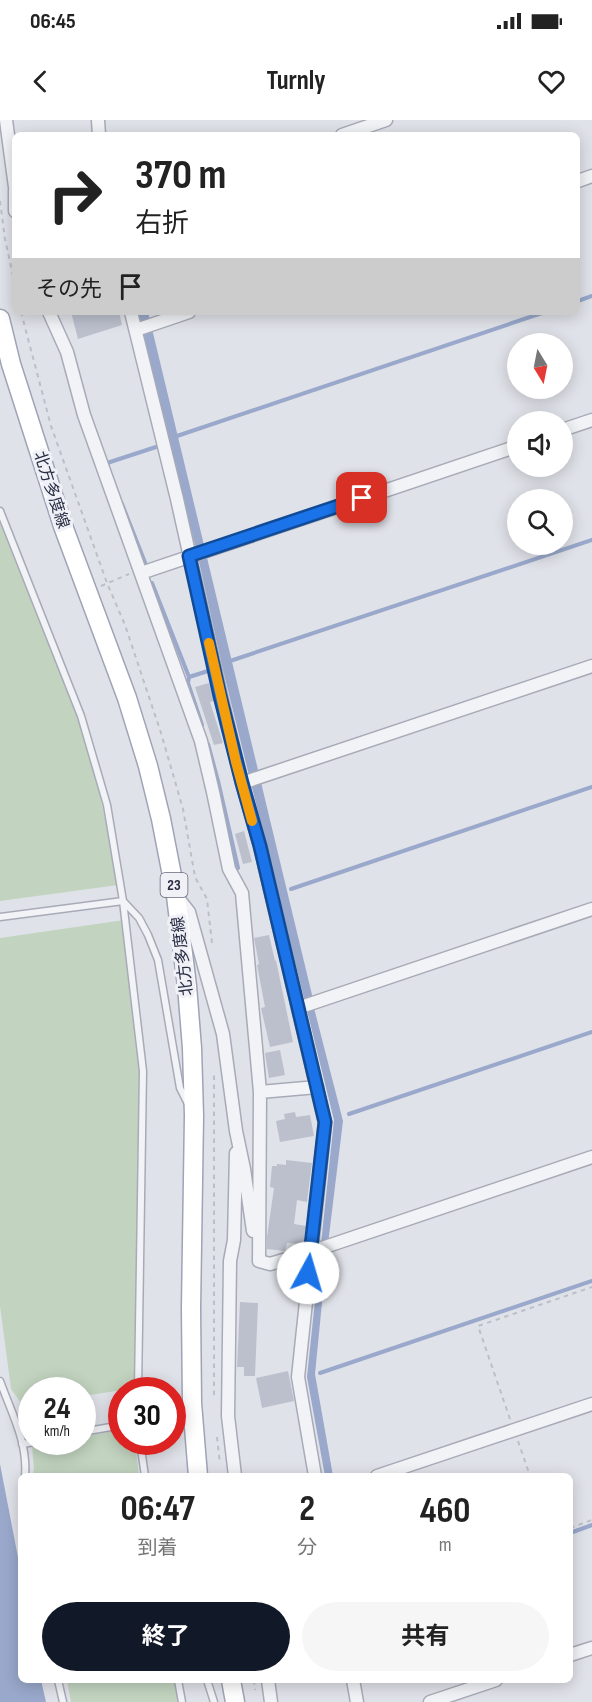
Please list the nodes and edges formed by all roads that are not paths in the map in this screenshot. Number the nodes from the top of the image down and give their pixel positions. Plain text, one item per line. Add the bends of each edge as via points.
1 (6, 120) edge
2 (386, 120) edge
3 (351, 132) edge
4 (12, 165) edge
5 (50, 315) edge
6 (132, 315) edge
7 (180, 315) edge
8 (0, 319) edge
9 (137, 330) junction
10 (592, 420) edge
11 (573, 426) edge
12 (507, 450) edge
13 (0, 513) edge
14 (191, 556) junction
15 (140, 571) junction
16 (592, 666) edge
17 (244, 782) junction
18 (176, 896) junction
19 (123, 901) junction
20 (592, 909) edge
21 (0, 917) edge
22 (305, 1006) junction
23 (317, 1087) junction
24 (260, 1092) junction
25 (194, 1116) junction
26 (236, 1131) junction
27 (592, 1157) edge
28 (314, 1251) junction
29 (259, 1261) junction
30 (138, 1377) edge
31 (0, 1381) edge
32 (592, 1404) edge
33 (18, 1427) edge
34 (24, 1455) edge
35 (142, 1455) edge
36 (25, 1473) edge
37 (145, 1473) edge
38 (198, 1473) edge
39 (235, 1473) edge
40 (314, 1473) edge
41 (386, 1473) edge
42 (592, 1648) edge
43 (573, 1654) edge
44 (59, 1683) edge
45 (179, 1683) edge
46 (208, 1683) edge
47 (232, 1683) edge
48 (268, 1683) edge
49 (354, 1683) edge
50 (487, 1683) edge
51 (63, 1702) edge
52 (182, 1702) edge
53 (214, 1702) edge
54 (235, 1702) edge
55 (271, 1702) edge
56 (357, 1702) edge
57 (430, 1702) edge

1 - 4 street
2 - 3 street
5 - 15 street via 67,352 84,416
6 - 9 street
7 - 9 street
8 - 18 main road, 北方多度線 / 23 via 59,515 148,766
9 - 14 street
10 - 11 street
12 - 14 street
13 - 19 lane via 81,716 107,805
14 - 15 street
14 - 17 street
15 - 24 street via 201,741 229,869 242,893
16 - 17 street
17 - 22 street
18 - 25 main road, 北方多度線 / 23 via 188,986
18 - 26 street via 189,912 223,1034
19 - 21 lane
19 - 25 lane via 139,918 158,960 180,1088
19 - 30 lane via 142,1071
20 - 22 street
22 - 23 street
23 - 24 street
23 - 28 street via 325,1122
24 - 29 street
25 - 38 main road, 北方多度線 / 23 via 191,1309
26 - 29 street
26 - 39 street via 228,1416
27 - 28 street
28 - 29 street via 270,1264
28 - 40 street via 297,1377
31 - 33 lane
32 - 41 street
34 - 36 lane
35 - 37 lane
42 - 43 street
44 - 51 lane
45 - 52 lane
46 - 53 lane
47 - 54 main road
48 - 55 street
49 - 56 street
50 - 57 street

